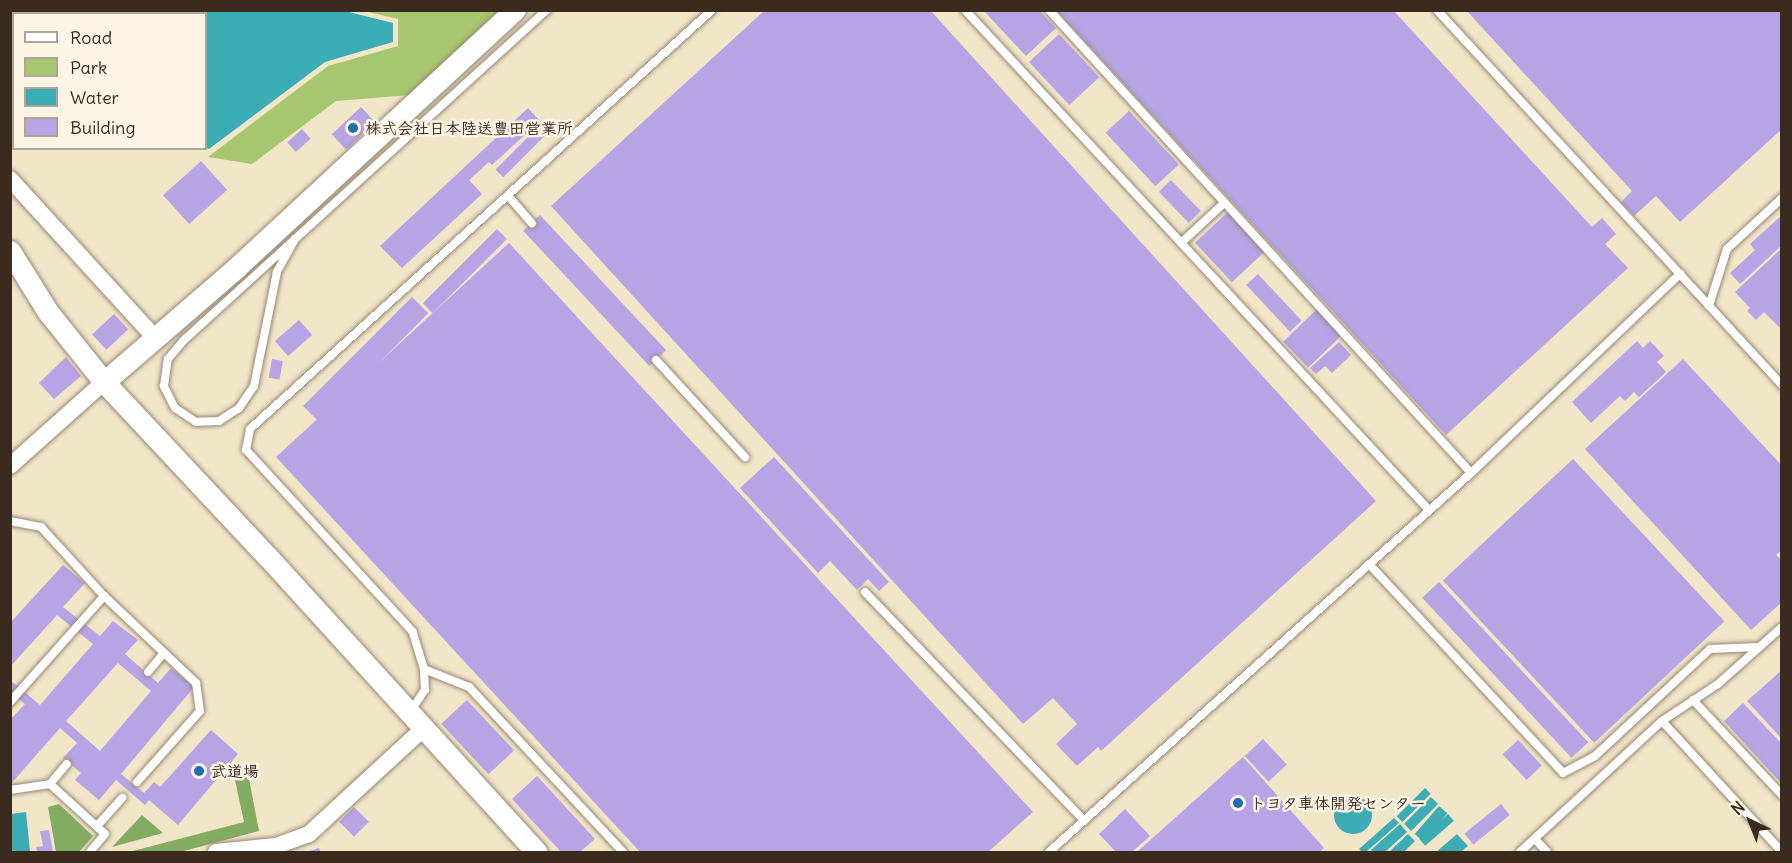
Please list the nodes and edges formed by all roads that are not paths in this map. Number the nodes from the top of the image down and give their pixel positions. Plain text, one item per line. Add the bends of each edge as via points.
1 (547, 10) edge
2 (712, 10) edge
3 (965, 10) edge
4 (1048, 10) edge
5 (1437, 10) edge
6 (514, 11) edge
7 (10, 179) edge
8 (508, 197) junction
9 (1782, 198) edge
10 (1224, 203) junction
11 (532, 223) dead end
12 (295, 239) junction
13 (1181, 243) junction
14 (10, 251) edge
15 (1680, 274) junction
16 (1709, 306) junction
17 (155, 338) junction
18 (656, 360) dead end
19 (104, 382) junction
20 (1782, 385) edge
21 (745, 458) dead end
22 (10, 466) edge
23 (1471, 473) junction
24 (1429, 510) junction
25 (10, 521) edge
26 (1369, 564) junction
27 (865, 592) dead end
28 (104, 596) junction
29 (1782, 627) edge
30 (1758, 646) junction
31 (164, 652) junction
32 (424, 669) junction
33 (148, 672) dead end
34 (1694, 700) junction
35 (10, 702) edge
36 (417, 720) junction
37 (1662, 721) junction
38 (67, 764) dead end
39 (137, 782) dead end
40 (51, 784) junction
41 (10, 790) edge
42 (1782, 795) edge
43 (122, 798) dead end
44 (1084, 820) junction
45 (97, 826) junction
46 (1535, 839) junction
47 (529, 850) edge
48 (90, 852) edge
49 (222, 852) edge
50 (623, 852) edge
51 (1049, 852) edge
52 (1520, 852) edge
53 (1547, 852) edge
54 (1782, 852) edge

1 - 12 lane
2 - 8 lane
3 - 13 lane
4 - 10 lane
5 - 15 lane
6 - 17 street
7 - 17 street
8 - 11 lane
8 - 32 lane via 250,429 246,450 413,632
9 - 16 lane via 1727,249
10 - 13 lane
10 - 23 lane
12 - 12 lane via 168,359 164,386 175,408 196,422 219,421 239,408 254,386 277,272
13 - 24 lane
14 - 19 street via 48,312
15 - 16 lane
15 - 23 lane
16 - 20 lane
17 - 19 street
18 - 21 lane
19 - 22 street
19 - 36 street
23 - 24 lane
24 - 26 lane
25 - 28 lane via 41,527
26 - 30 lane via 1563,773 1595,756 1710,649
26 - 44 lane
27 - 44 lane
28 - 31 lane
28 - 35 lane
29 - 30 lane
30 - 34 lane via 1718,684
31 - 33 lane
31 - 39 lane via 196,683 200,711
32 - 36 lane via 425,690
32 - 50 lane via 469,687
34 - 37 lane
34 - 42 lane
36 - 47 street
36 - 49 street via 309,834 276,846
37 - 46 lane
37 - 54 lane
38 - 40 lane
40 - 41 lane
40 - 45 lane
43 - 45 lane
44 - 51 lane
45 - 48 lane via 105,834
46 - 52 lane
46 - 53 lane

